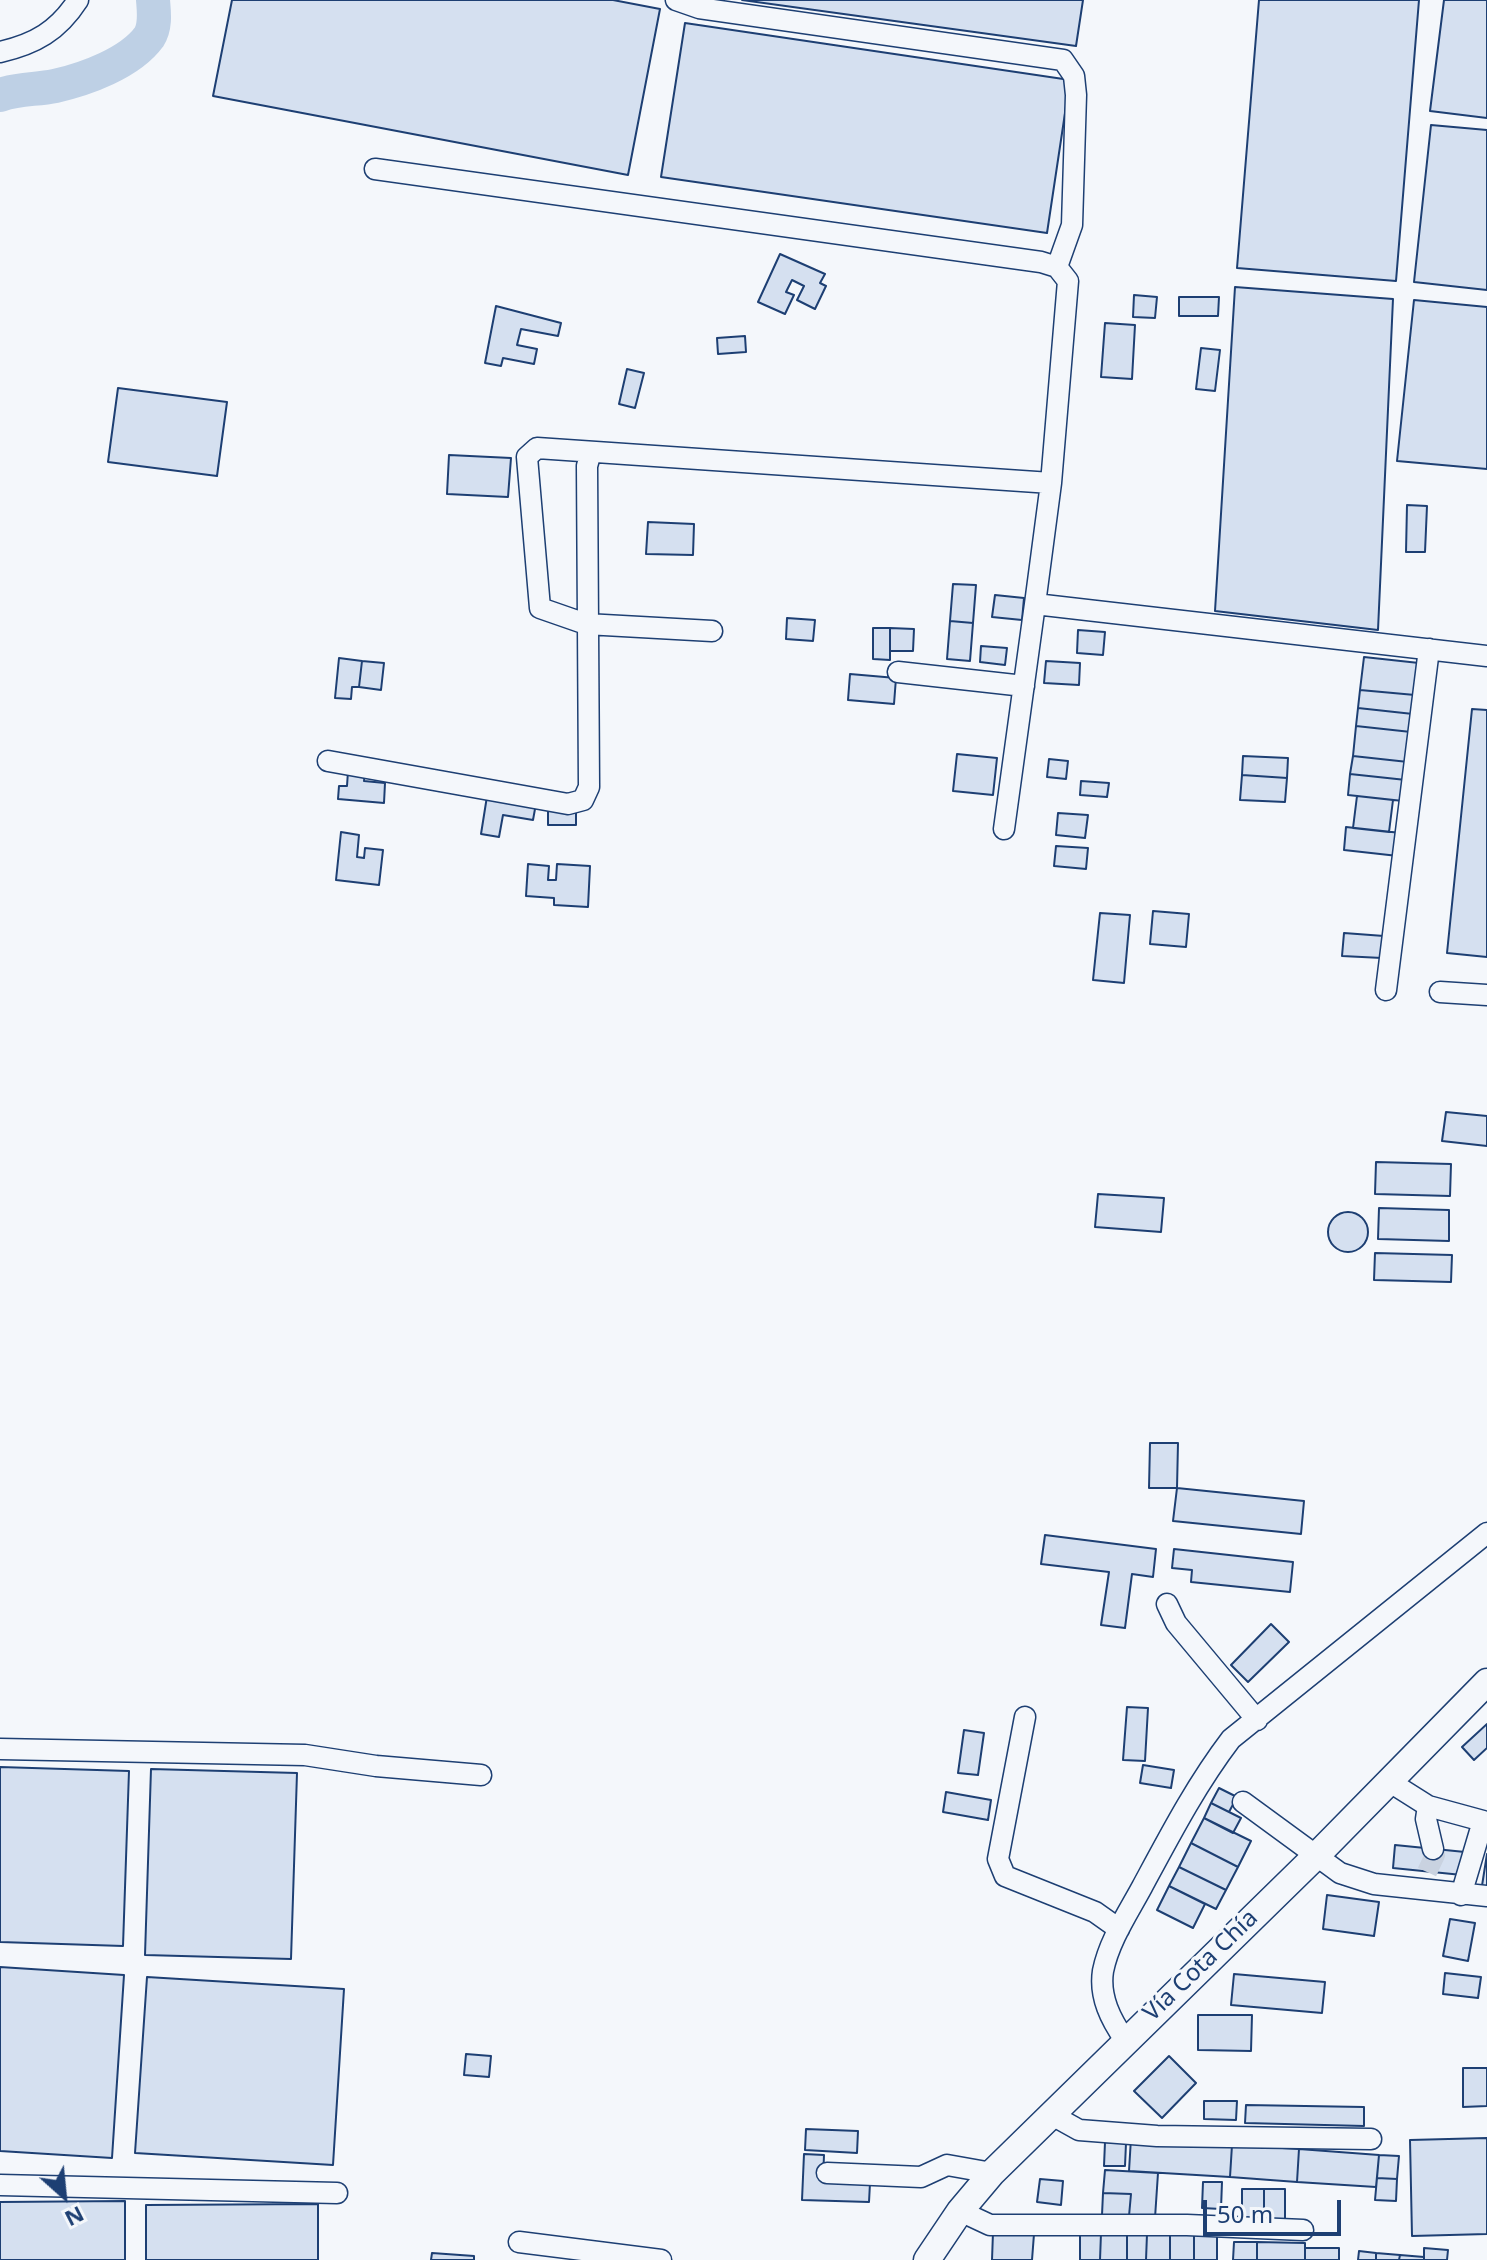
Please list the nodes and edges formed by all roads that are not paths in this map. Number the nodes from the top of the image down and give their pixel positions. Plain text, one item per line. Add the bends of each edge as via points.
1 (78, 0) edge
2 (676, 0) edge
3 (0, 52) edge
4 (375, 169) dead end
5 (1057, 267) junction
6 (591, 452) junction
7 (1051, 483) junction
8 (1035, 604) junction
9 (586, 624) junction
10 (712, 631) dead end
11 (1429, 649) junction
12 (1487, 656) edge
13 (898, 672) dead end
14 (1024, 686) junction
15 (328, 761) dead end
16 (1004, 829) dead end
17 (1386, 990) dead end
18 (1440, 992) dead end
19 (1487, 995) edge
20 (1487, 1533) edge
21 (1167, 1604) dead end
22 (1487, 1682) edge
23 (1025, 1717) dead end
24 (1257, 1720) junction
25 (0, 1749) edge
26 (481, 1775) dead end
27 (1390, 1782) junction
28 (1243, 1802) dead end
29 (1428, 1806) junction
30 (1433, 1849) tunnel mouth
31 (1318, 1854) junction
32 (1427, 1872) dead end
33 (1374, 1884) junction
34 (1461, 1895) junction
35 (1487, 1896) edge
36 (1119, 1929) junction
37 (1125, 2040) junction
38 (1052, 2115) junction
39 (1371, 2139) dead end
40 (827, 2173) dead end
41 (992, 2173) junction
42 (0, 2185) edge
43 (337, 2193) dead end
44 (960, 2211) junction
45 (1303, 2230) dead end
46 (519, 2242) dead end
47 (661, 2260) edge
48 (927, 2260) edge

1 - 3 street via 44,37
2 - 5 street via 699,8 1063,60 1074,76 1076,109 1072,225
4 - 5 street
5 - 7 street via 1068,281
6 - 7 street
6 - 9 street
6 - 9 street via 537,448 527,457 537,603
7 - 8 street
8 - 11 street
8 - 14 street
9 - 10 street
9 - 15 street via 589,787 583,800 568,804
11 - 12 street
11 - 17 street
13 - 14 street
14 - 16 street
18 - 19 street
20 - 24 street
21 - 24 street via 1176,1623
22 - 27 main road, Vía Cota Chía
23 - 36 street via 998,1859 1005,1876 1095,1912
24 - 36 street via 1231,1739 1200,1780
25 - 26 street via 305,1755
27 - 29 street
27 - 31 main road, Vía Cota Chía
28 - 31 street
29 - 30 street
29 - 34 street via 1483,1821
31 - 33 street via 1340,1873
31 - 37 main road, Vía Cota Chía
32 - 33 street
33 - 34 street
34 - 35 street
36 - 37 street via 1103,1972 1104,1999
37 - 38 main road, Vía Cota Chía
38 - 39 street via 1079,2130 1157,2136
38 - 41 main road, Vía Cota Chía
40 - 41 street via 921,2177 947,2165
41 - 44 main road, Vía Cota Chía
42 - 43 street
44 - 45 street via 990,2225
44 - 48 main road, Vía Cota Chía
46 - 47 street

